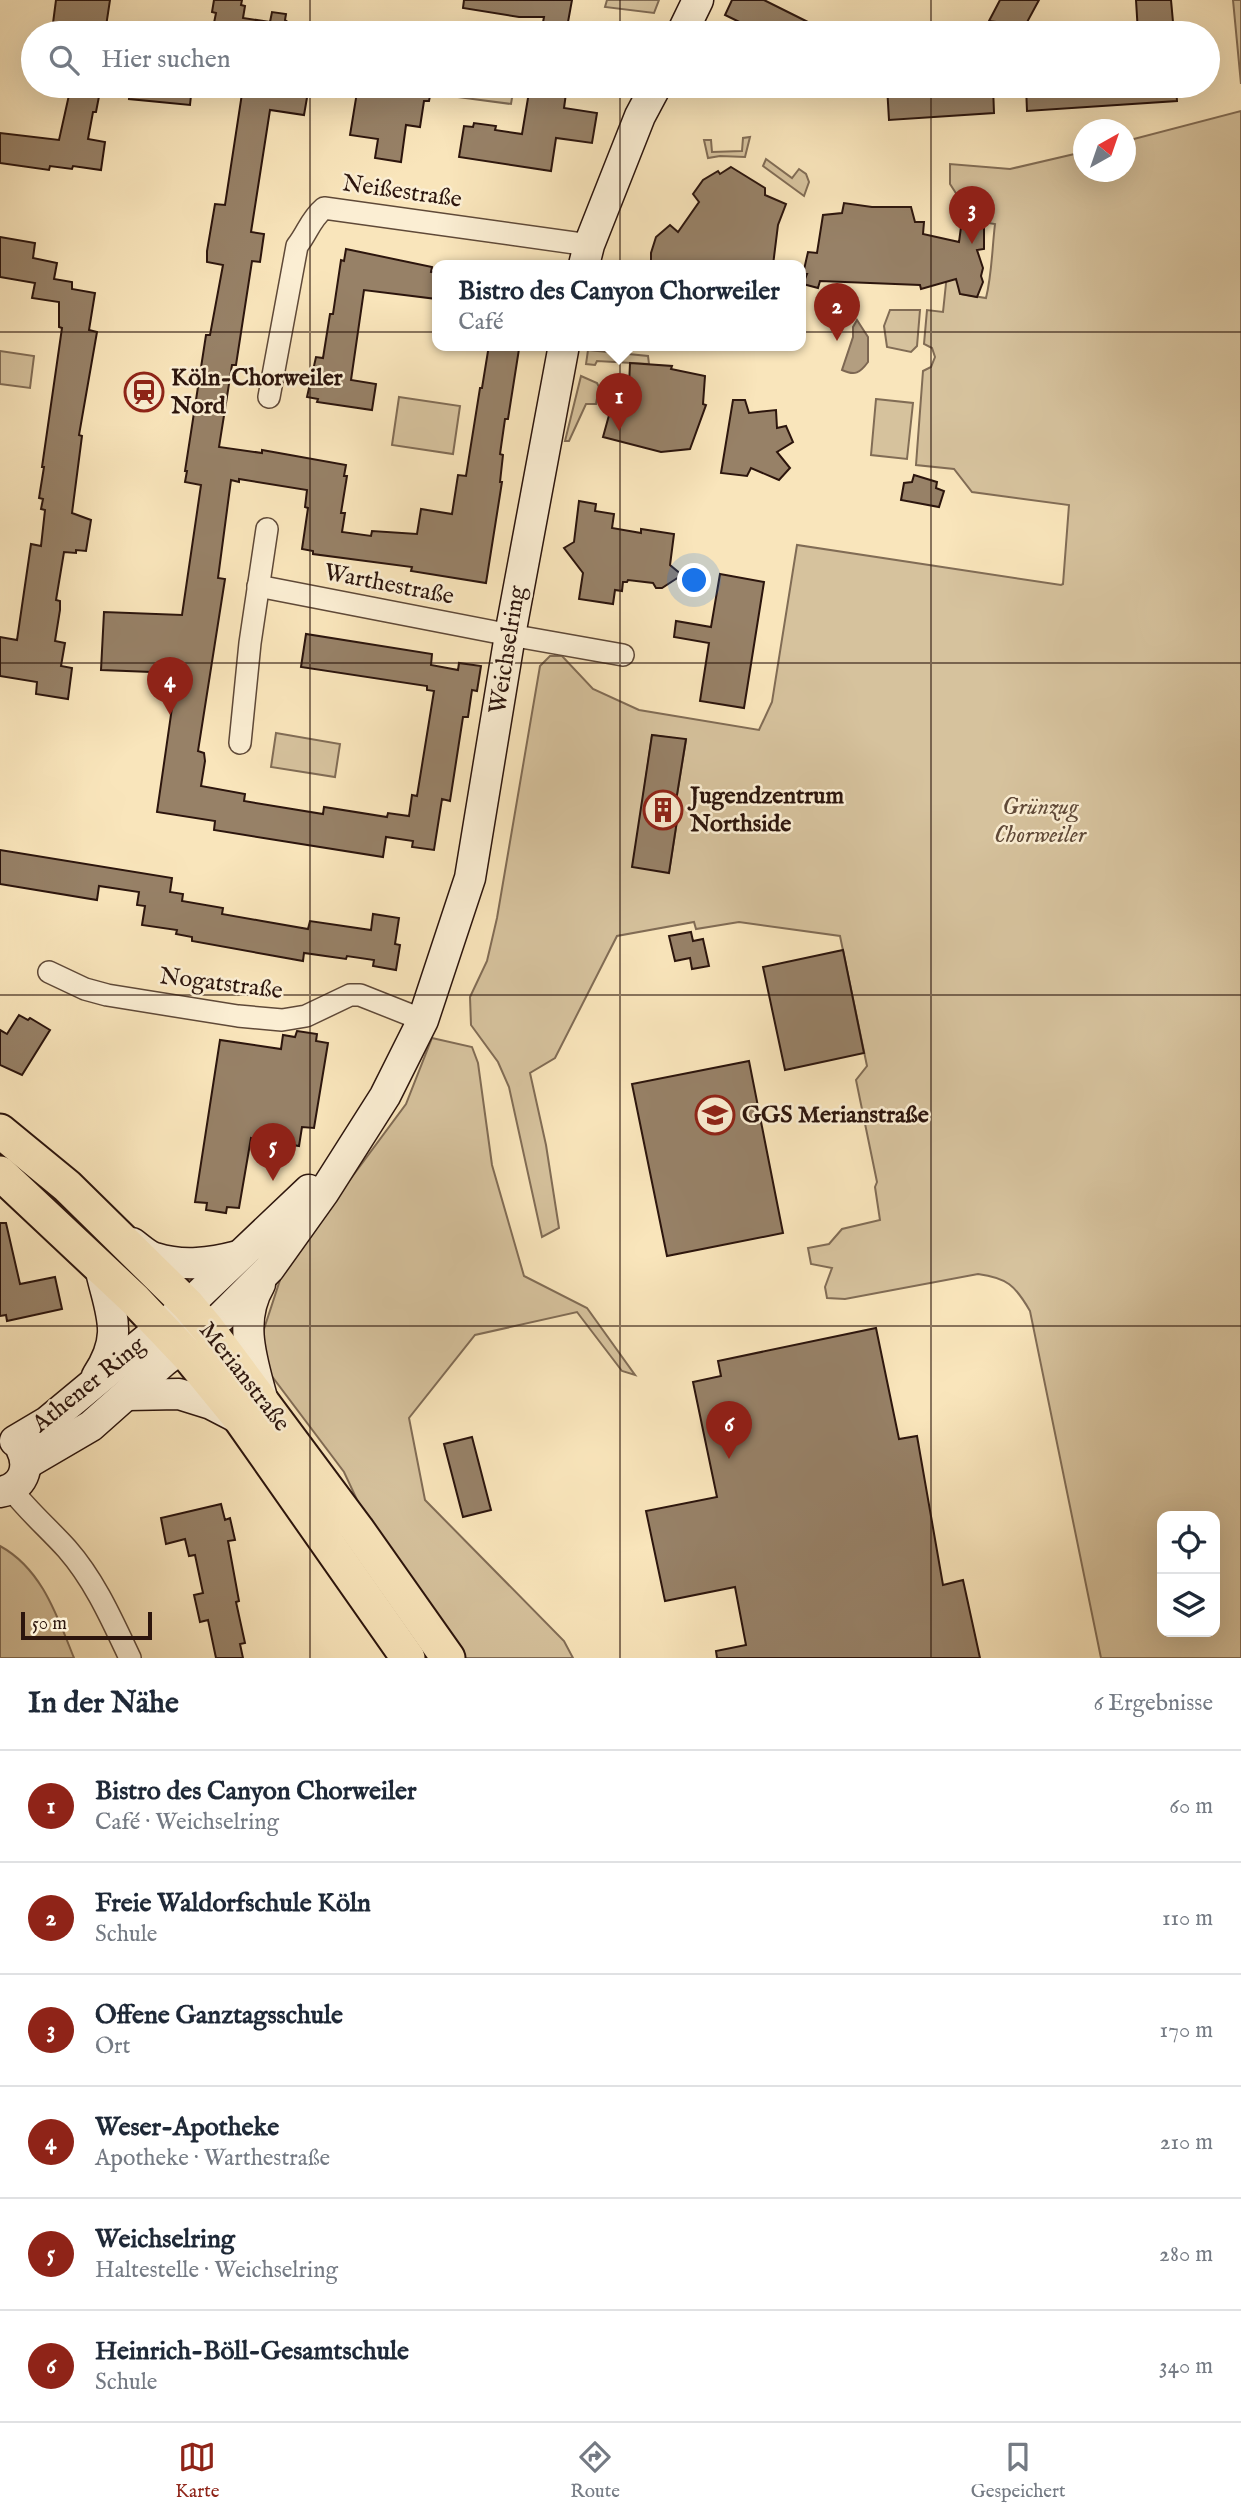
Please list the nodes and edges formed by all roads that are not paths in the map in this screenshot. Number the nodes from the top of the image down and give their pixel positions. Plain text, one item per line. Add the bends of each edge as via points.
1 (698, 0) edge
2 (688, 21) edge
3 (650, 98) edge
4 (586, 255) edge
5 (563, 351) edge
6 (269, 397) dead end
7 (267, 529) dead end
8 (258, 586) junction
9 (510, 635) junction
10 (624, 655) dead end
11 (240, 743) dead end
12 (49, 972) dead end
13 (423, 1020) junction
14 (0, 1131) edge
15 (356, 1142) junction
16 (0, 1173) edge
17 (113, 1231) junction
18 (238, 1256) junction
19 (100, 1267) junction
20 (269, 1269) junction
21 (198, 1317) junction
22 (172, 1337) junction
23 (89, 1388) junction
24 (127, 1395) junction
25 (252, 1409) junction
26 (10, 1465) edge
27 (130, 1658) edge
28 (408, 1658) edge
29 (448, 1658) edge

1 - 2 street
3 - 4 street
4 - 6 street, Neißestraße via 324,208 297,246
5 - 9 street, Weichselring
7 - 8 street
8 - 9 street, Warthestraße
8 - 11 street
9 - 10 street, Warthestraße
9 - 13 street, Weichselring via 470,878
12 - 13 street, Nogatstraße via 107,995 238,1016 295,1020 350,995 360,995
13 - 15 street, Weichselring
14 - 17 main road, Merianstraße
15 - 18 street, Weichselring
15 - 20 street, Weichselring
16 - 19 main road, Merianstraße
17 - 18 street via 153,1258 208,1263
17 - 21 main road, Merianstraße
18 - 21 street, Weichselring
19 - 22 main road, Merianstraße
19 - 23 street via 114,1322 113,1346
20 - 21 street, Weichselring
20 - 25 street via 254,1295 247,1324
21 - 22 street, Athener Ring
21 - 25 main road, Merianstraße
22 - 23 street, Athener Ring
22 - 24 street, Athener Ring via 163,1362
22 - 25 main road, Merianstraße
23 - 26 street, Athener Ring via 37,1429
24 - 25 street via 179,1394
24 - 26 street, Athener Ring via 91,1426
25 - 28 main road, Merianstraße
25 - 29 main road, Merianstraße
26 - 27 street via 22,1504 92,1581

